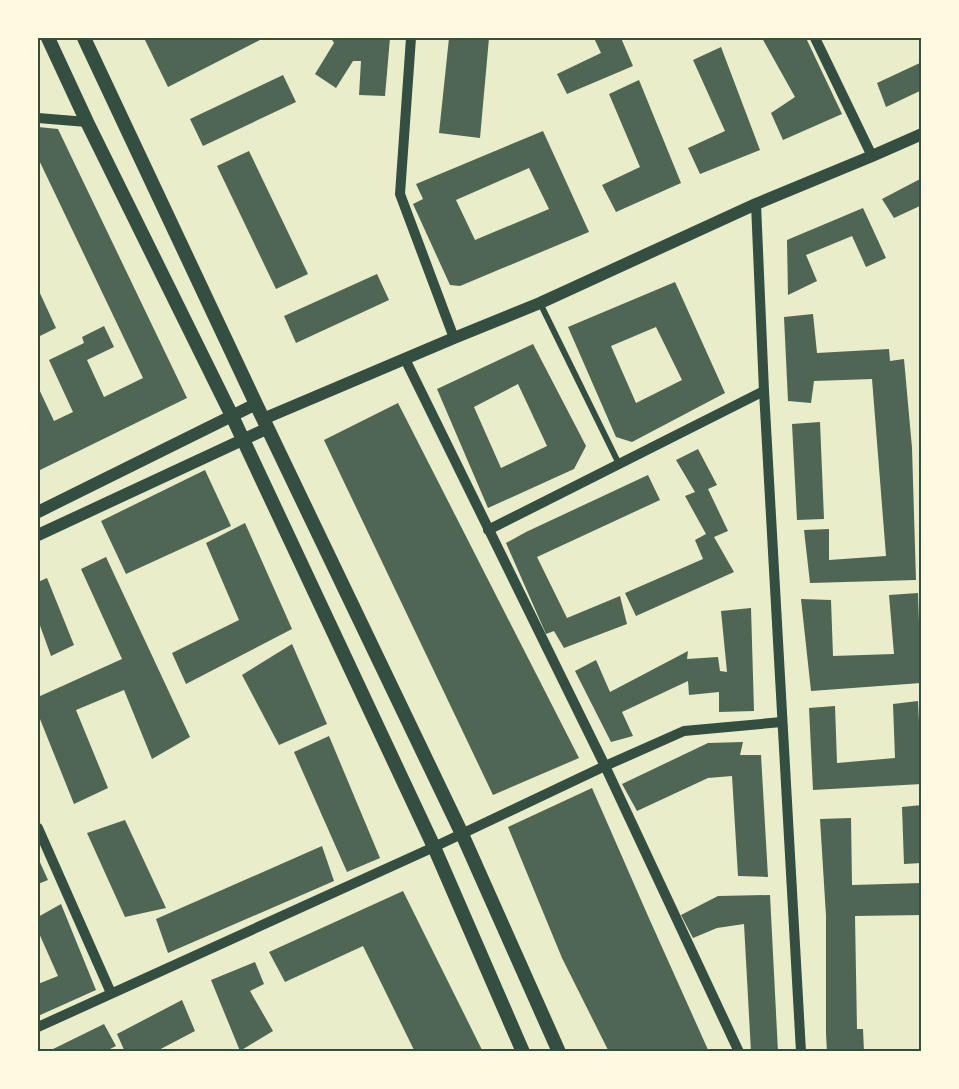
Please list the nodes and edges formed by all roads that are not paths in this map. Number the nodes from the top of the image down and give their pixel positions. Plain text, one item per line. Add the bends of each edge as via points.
1 (48, 38) edge
2 (84, 38) edge
3 (411, 38) edge
4 (815, 38) edge
5 (38, 118) edge
6 (87, 122) junction
7 (921, 134) edge
8 (872, 156) junction
9 (756, 204) junction
10 (540, 303) junction
11 (454, 338) junction
12 (405, 359) junction
13 (764, 391) junction
14 (256, 404) junction
15 (232, 416) junction
16 (266, 423) junction
17 (242, 440) junction
18 (619, 464) junction
19 (38, 512) edge
20 (488, 530) junction
21 (38, 535) edge
22 (782, 722) junction
23 (605, 766) junction
24 (38, 828) edge
25 (462, 834) junction
26 (434, 847) junction
27 (111, 993) junction
28 (38, 1027) edge
29 (523, 1052) edge
30 (559, 1052) edge
31 (739, 1052) edge
32 (801, 1052) edge

1 - 6 main road
2 - 14 main road
3 - 11 street via 400,194
4 - 8 street
5 - 6 street
6 - 15 main road
7 - 8 main road
8 - 9 main road
9 - 10 main road
9 - 13 street
10 - 11 main road
10 - 18 street
11 - 12 main road
12 - 16 main road
12 - 20 street
13 - 18 street
13 - 22 street
14 - 15 main road
14 - 16 main road
15 - 17 main road
15 - 19 main road
16 - 17 main road
16 - 25 main road
17 - 21 main road
17 - 26 main road
18 - 20 street
20 - 23 street
22 - 23 street via 684,731
22 - 32 street
23 - 25 street
23 - 31 street
24 - 27 street
25 - 26 street
25 - 30 main road
26 - 27 street
26 - 29 main road
27 - 28 street

